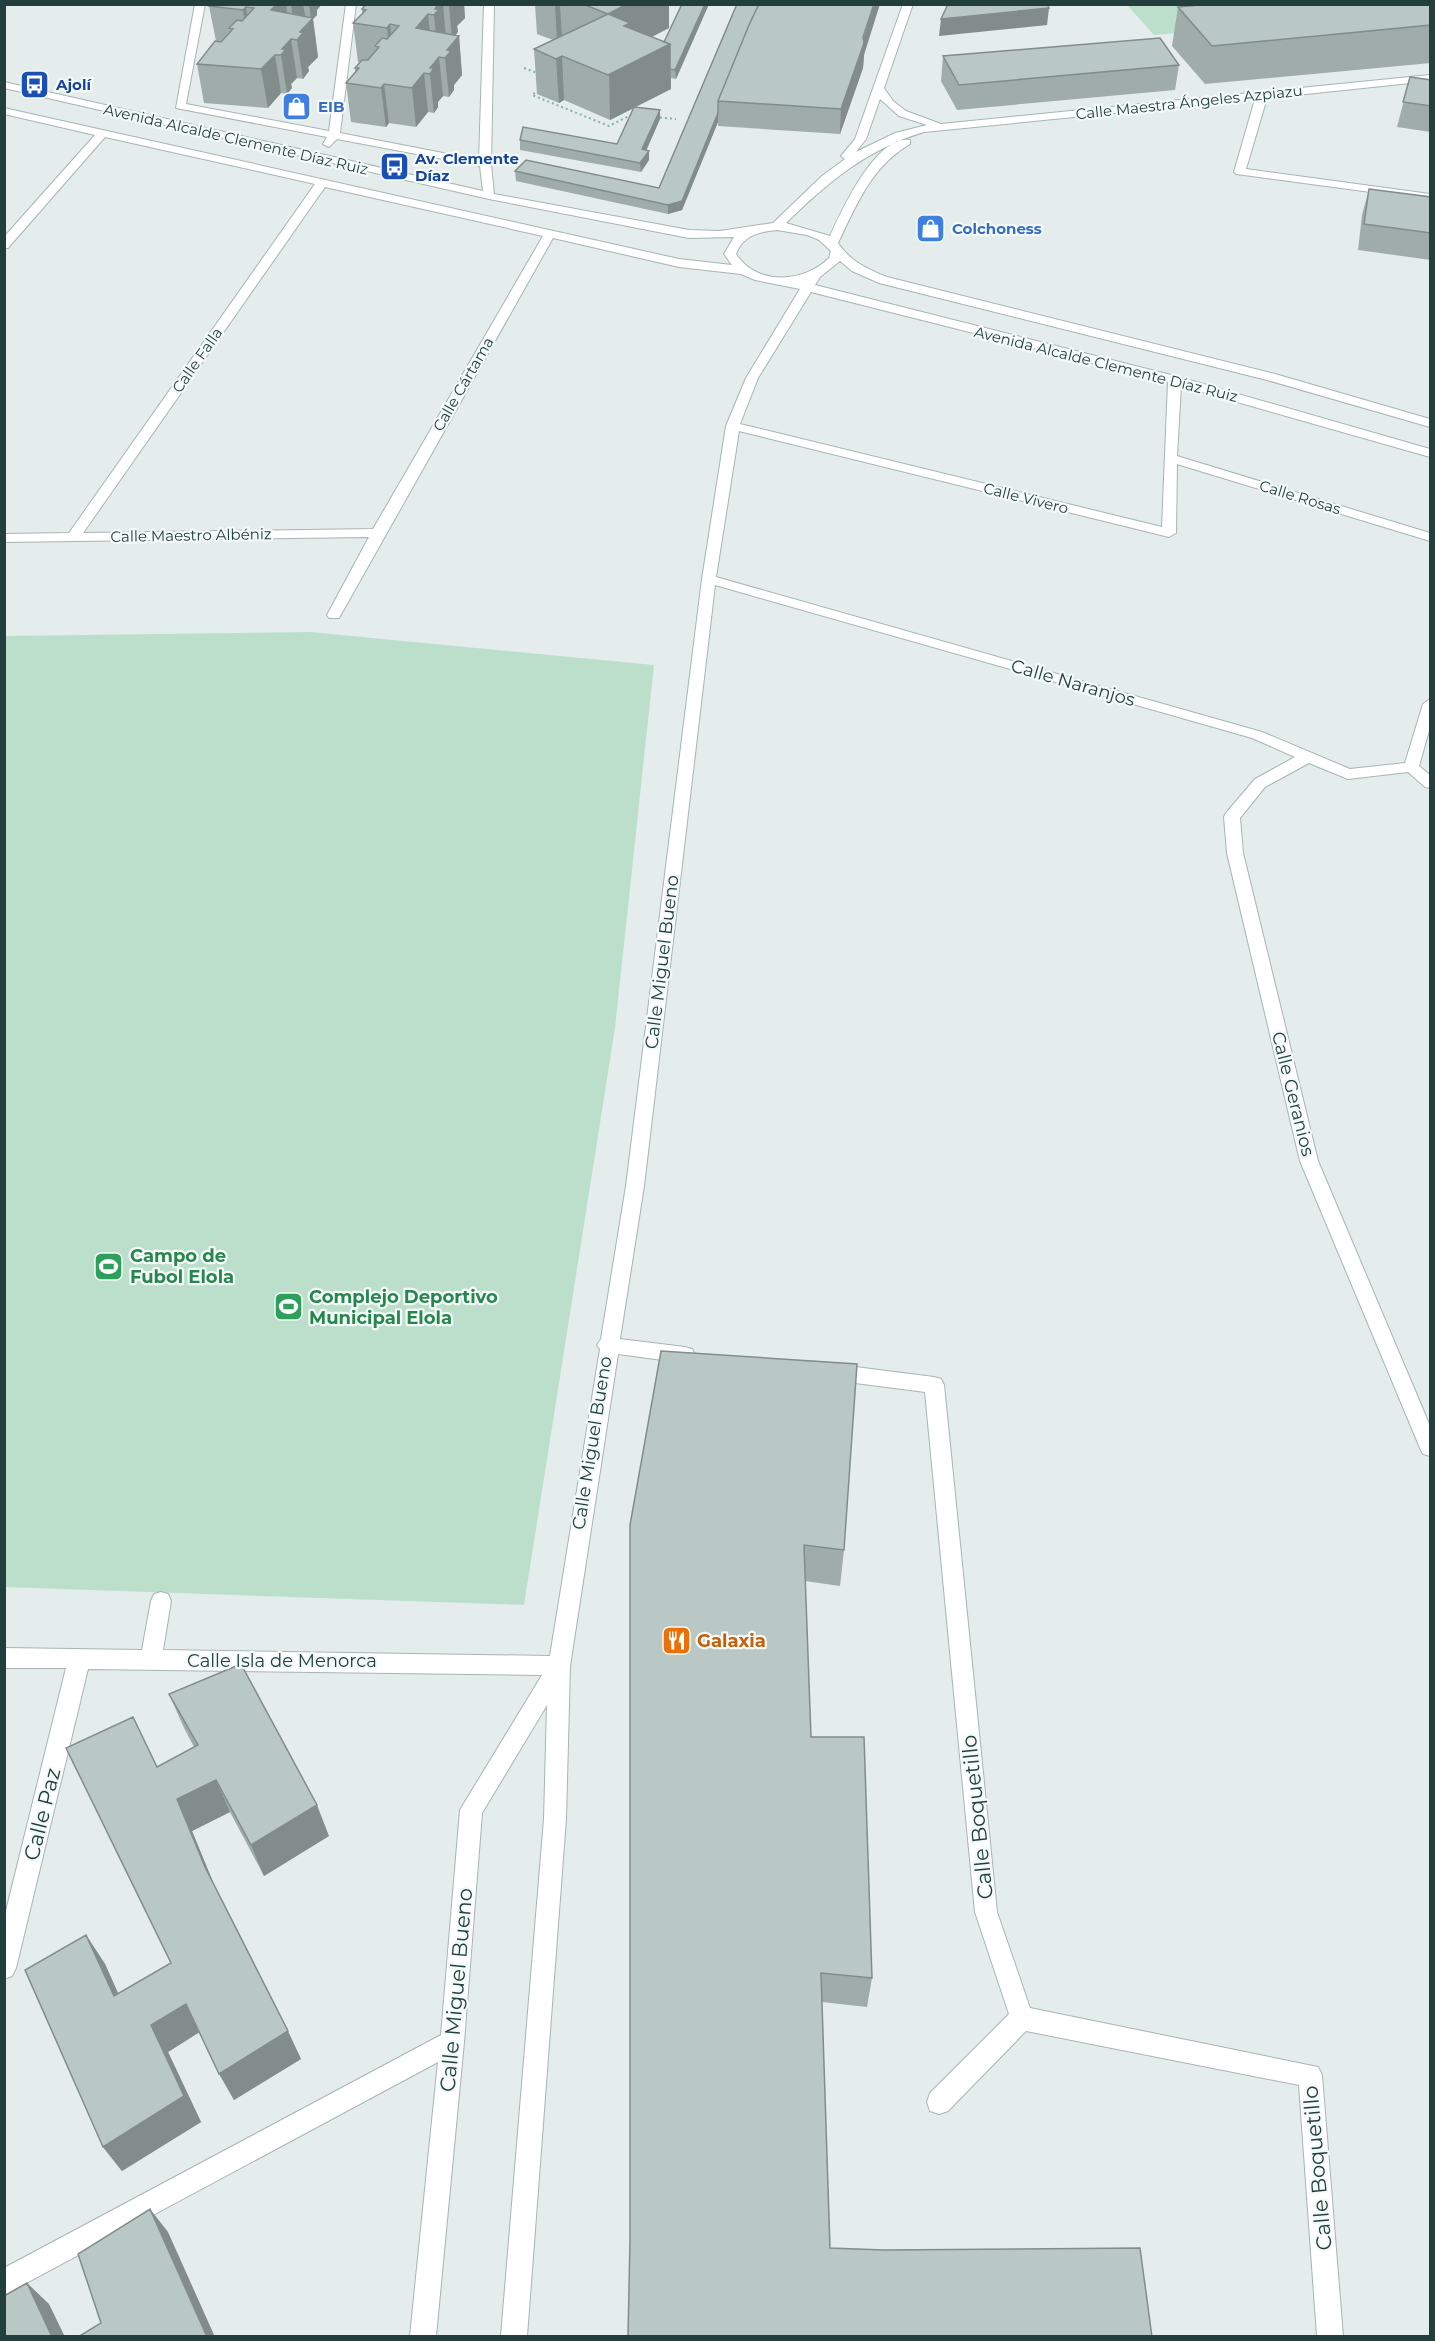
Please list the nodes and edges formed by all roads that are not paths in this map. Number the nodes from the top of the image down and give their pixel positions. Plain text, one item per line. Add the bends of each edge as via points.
1 (200, 4) edge
2 (351, 4) edge
3 (489, 4) edge
4 (908, 4) edge
5 (1431, 78) edge
6 (4, 85) edge
7 (879, 89) junction
8 (1262, 95) junction
9 (4, 111) edge
10 (947, 126) junction
11 (102, 133) junction
12 (334, 135) junction
13 (320, 158) junction
14 (485, 164) junction
15 (841, 165) junction
16 (322, 183) junction
17 (489, 196) junction
18 (1431, 197) edge
19 (777, 226) junction
20 (751, 231) junction
21 (549, 235) junction
22 (4, 245) edge
23 (834, 248) junction
24 (741, 270) junction
25 (811, 281) junction
26 (1175, 380) junction
27 (1431, 423) edge
28 (733, 426) junction
29 (1431, 453) edge
30 (1170, 458) junction
31 (378, 533) junction
32 (1431, 537) edge
33 (4, 538) edge
34 (72, 538) junction
35 (709, 579) junction
36 (334, 615) dead end
37 (1431, 704) edge
38 (1306, 758) junction
39 (1412, 767) junction
40 (1431, 783) edge
41 (607, 1345) junction
42 (701, 1357) edge
43 (806, 1369) edge
44 (1431, 1448) edge
45 (161, 1601) dead end
46 (4, 1658) edge
47 (79, 1660) junction
48 (150, 1661) junction
49 (559, 1666) junction
50 (4, 1968) edge
51 (1022, 2018) junction
52 (452, 2042) junction
53 (939, 2102) dead end
54 (4, 2282) edge
55 (423, 2337) edge
56 (514, 2337) edge
57 (1330, 2337) edge

1 - 12 street via 180,106
2 - 12 street
3 - 14 street
4 - 7 street
5 - 8 street, Calle Maestra Ángeles Azpiazu
6 - 13 street, Avenida Alcalde Clemente Díaz Ruiz
7 - 10 street via 891,107 904,115
7 - 15 street via 860,139
8 - 10 street, Calle Maestra Ángeles Azpiazu
8 - 18 street via 1240,172
9 - 11 street, Avenida Alcalde Clemente Díaz Ruiz
10 - 15 street, Calle Maestra Ángeles Azpiazu via 896,135
10 - 23 street, Calle Maestra Ángeles Azpiazu via 898,146 868,171
11 - 16 street, Avenida Alcalde Clemente Díaz Ruiz
11 - 22 street
12 - 13 street
12 - 14 street
13 - 17 street, Avenida Alcalde Clemente Díaz Ruiz
14 - 17 street
15 - 19 street, Calle Maestra Ángeles Azpiazu
16 - 21 street, Avenida Alcalde Clemente Díaz Ruiz
16 - 34 street, Calle Falla
17 - 20 street, Avenida Alcalde Clemente Díaz Ruiz via 689,234
19 - 20 street, Avenida Alcalde Clemente Díaz Ruiz
19 - 23 street, Avenida Alcalde Clemente Díaz Ruiz via 810,230
20 - 24 street via 732,245 730,254
21 - 24 street, Avenida Alcalde Clemente Díaz Ruiz via 679,263
21 - 31 street, Calle Cártama
23 - 25 street, Calle Maestra Ángeles Azpiazu via 826,269
23 - 27 street, Avenida Alcalde Clemente Díaz Ruiz via 856,268 883,280 1271,377
24 - 25 street, Avenida Alcalde Clemente Díaz Ruiz via 754,276
25 - 26 street, Avenida Alcalde Clemente Díaz Ruiz
25 - 28 street, Calle Miguel Bueno via 752,378
26 - 29 street, Avenida Alcalde Clemente Díaz Ruiz
26 - 30 street, Calle Vivero
28 - 30 street, Calle Vivero via 1169,533
28 - 35 street, Calle Miguel Bueno
30 - 32 street, Calle Rosas
31 - 34 street, Calle Maestro Albéniz
31 - 36 street, Calle Cártama
33 - 34 street, Calle Maestro Albéniz
35 - 38 street, Calle Naranjos via 1257,735
35 - 41 street, Calle Miguel Bueno via 634,1185
37 - 39 street
38 - 39 street, Calle Naranjos via 1348,774
38 - 44 street, Calle Geranios via 1260,783 1232,817 1235,853 1309,1161
39 - 40 street
41 - 42 street
41 - 49 street, Calle Miguel Bueno
43 - 51 street, Calle Boquetillo via 934,1385 986,1912
45 - 48 street
46 - 47 street, Calle Isla de Menorca
47 - 48 street, Calle Isla de Menorca
47 - 50 street, Calle Paz
48 - 49 street, Calle Isla de Menorca
49 - 52 street, Calle Miguel Bueno via 471,1810
49 - 56 street, Calle Miguel Bueno via 554,1831
51 - 53 street
51 - 57 street, Calle Boquetillo via 1310,2075
52 - 54 street
52 - 55 street, Calle Miguel Bueno

